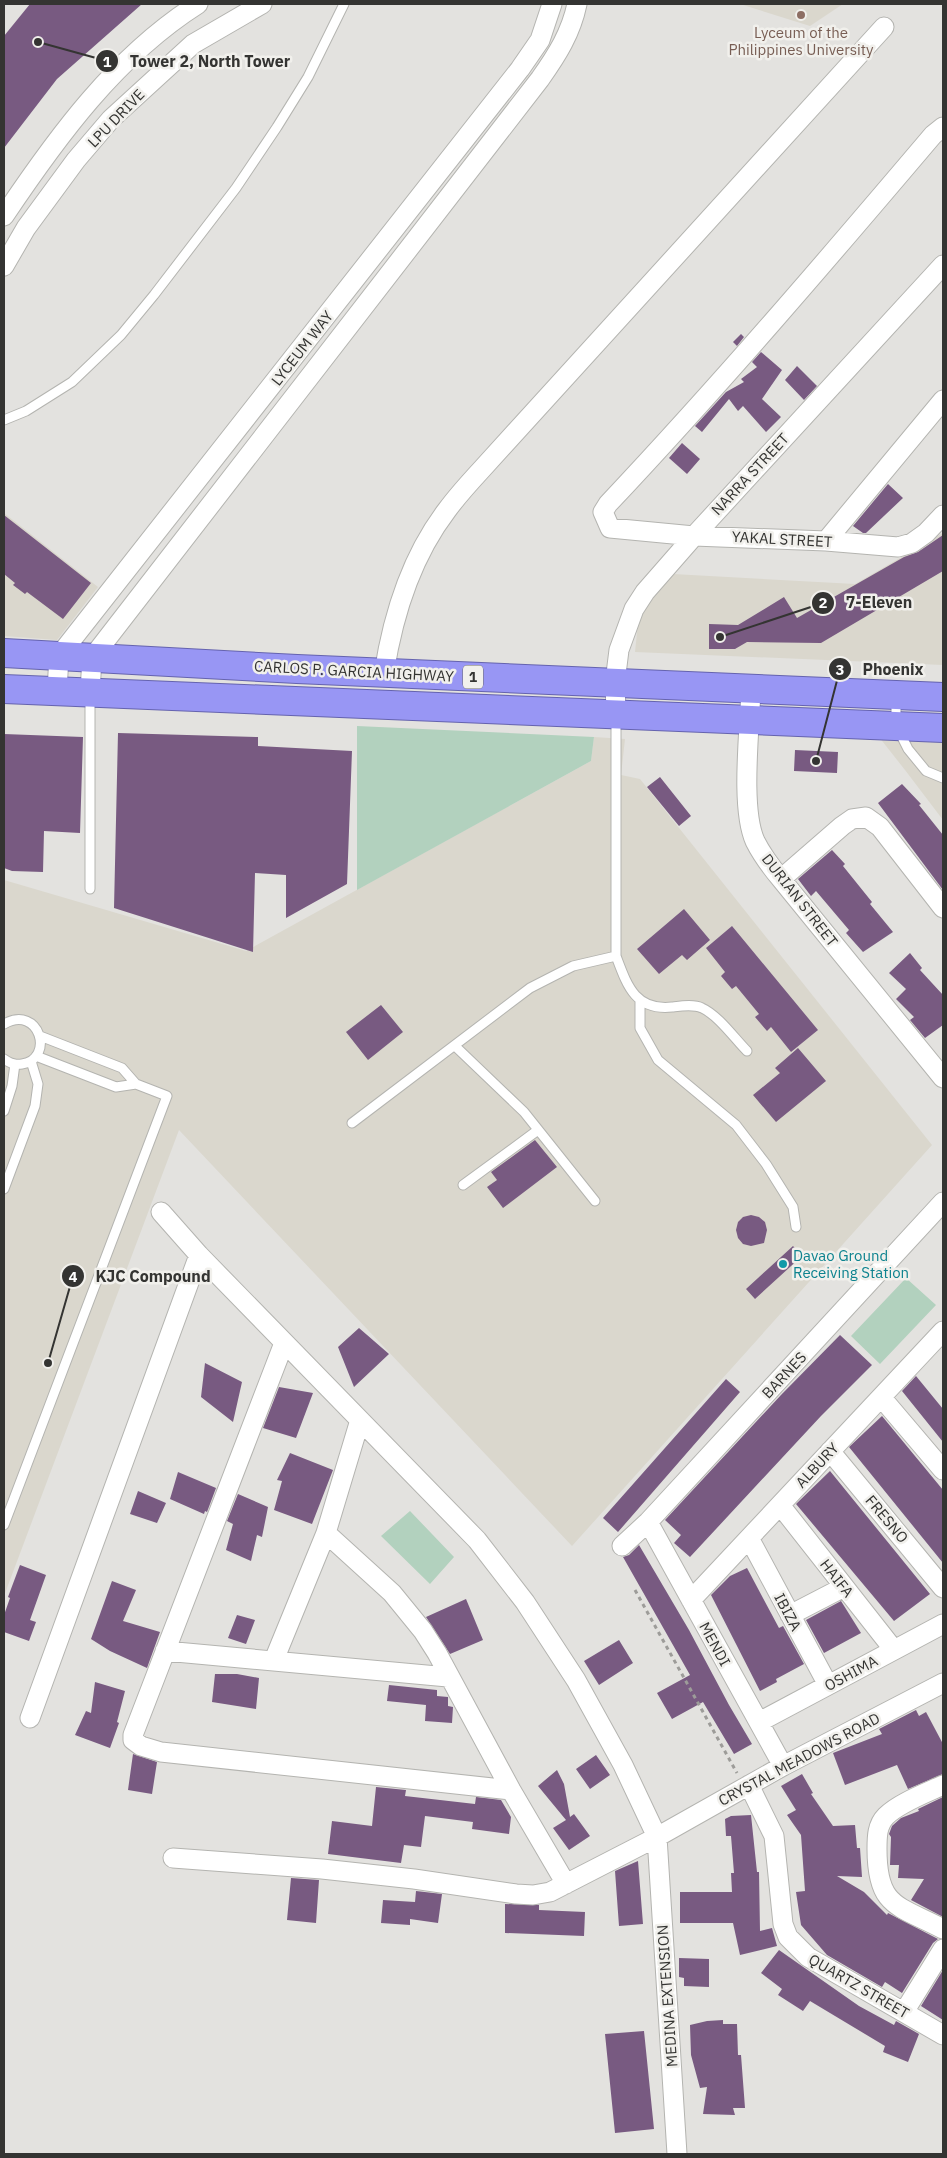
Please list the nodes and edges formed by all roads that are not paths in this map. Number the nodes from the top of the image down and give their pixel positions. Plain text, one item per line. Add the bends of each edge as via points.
1 (198, 4) edge
2 (262, 4) edge
3 (344, 4) edge
4 (552, 4) edge
5 (576, 4) edge
6 (884, 27) dead end
7 (943, 127) edge
8 (4, 216) edge
9 (943, 265) edge
10 (4, 266) edge
11 (943, 400) edge
12 (4, 420) edge
13 (943, 515) edge
14 (694, 536) junction
15 (826, 540) junction
16 (132, 565) junction
17 (152, 579) junction
18 (4, 653) edge
19 (59, 656) junction
20 (92, 658) junction
21 (297, 669) junction
22 (384, 673) junction
23 (616, 682) junction
24 (751, 688) junction
25 (4, 689) edge
26 (57, 691) junction
27 (90, 692) junction
28 (896, 695) junction
29 (943, 697) edge
30 (296, 700) junction
31 (616, 713) junction
32 (750, 719) junction
33 (896, 726) junction
34 (943, 728) edge
35 (943, 778) edge
36 (781, 879) junction
37 (90, 889) dead end
38 (943, 908) edge
39 (616, 956) junction
40 (640, 1001) junction
41 (4, 1024) edge
42 (40, 1036) junction
43 (455, 1046) junction
44 (747, 1051) dead end
45 (33, 1058) junction
46 (4, 1059) edge
47 (15, 1064) junction
48 (943, 1078) edge
49 (136, 1084) junction
50 (4, 1111) edge
51 (352, 1123) dead end
52 (538, 1130) junction
53 (463, 1186) dead end
54 (4, 1189) edge
55 (595, 1200) dead end
56 (161, 1212) dead end
57 (940, 1214) edge
58 (796, 1227) dead end
59 (200, 1255) junction
60 (941, 1338) edge
61 (284, 1343) junction
62 (881, 1397) junction
63 (360, 1420) junction
64 (830, 1451) junction
65 (943, 1470) edge
66 (780, 1505) junction
67 (648, 1522) junction
68 (4, 1525) edge
69 (326, 1533) junction
70 (749, 1538) junction
71 (622, 1546) dead end
72 (844, 1587) junction
73 (943, 1588) edge
74 (691, 1600) junction
75 (790, 1616) junction
76 (943, 1624) edge
77 (894, 1650) junction
78 (165, 1651) junction
79 (274, 1660) junction
80 (448, 1677) junction
81 (943, 1683) edge
82 (828, 1685) junction
83 (30, 1718) dead end
84 (758, 1722) junction
85 (783, 1766) junction
86 (943, 1784) edge
87 (747, 1786) junction
88 (511, 1790) junction
89 (657, 1837) junction
90 (173, 1858) dead end
91 (566, 1884) junction
92 (943, 1929) edge
93 (943, 1949) edge
94 (904, 2012) junction
95 (943, 2035) edge
96 (677, 2154) edge

1 - 8 street, LPU DRIVE via 172,20 143,45 92,98 56,142
2 - 10 street, LPU DRIVE via 193,44 111,120 76,160 32,220
3 - 12 lane via 308,77 277,127 236,188 154,296 121,335 72,382 26,412
4 - 16 street, LYCEUM WAY via 540,40 520,68
5 - 17 street, LYCEUM WAY via 573,23 559,52 540,79
6 - 22 street via 447,510 425,545 404,590 390,636
7 - 14 street, YAKAL STREET via 603,512 610,528
9 - 14 street, NARRA STREET
11 - 15 street
13 - 15 street, YAKAL STREET via 912,543 898,547
14 - 15 street, YAKAL STREET
14 - 23 street, NARRA STREET via 634,609 619,650
16 - 17 street
16 - 19 street, LYCEUM WAY
17 - 20 street, LYCEUM WAY
18 - 19 highway, CARLOS P. GARCIA HIGHWAY / 1
19 - 20 highway, CARLOS P. GARCIA HIGHWAY / 1
19 - 26 street
20 - 21 highway, CARLOS P. GARCIA HIGHWAY / 1
20 - 27 street
21 - 22 highway, CARLOS P. GARCIA HIGHWAY / 1
21 - 30 highway
22 - 23 highway, CARLOS P. GARCIA HIGHWAY / 1
23 - 24 highway, CARLOS P. GARCIA HIGHWAY / 1
23 - 31 street, NARRA STREET
24 - 28 highway, CARLOS P. GARCIA HIGHWAY / 1
24 - 32 street, DURIAN STREET
25 - 26 highway, CARLOS P. GARCIA HIGHWAY / 1
26 - 27 highway, CARLOS P. GARCIA HIGHWAY / 1
27 - 30 highway, CARLOS P. GARCIA HIGHWAY / 1
27 - 37 lane
28 - 29 highway, CARLOS P. GARCIA HIGHWAY / 1
28 - 33 lane
30 - 31 highway, CARLOS P. GARCIA HIGHWAY / 1
31 - 32 highway, CARLOS P. GARCIA HIGHWAY / 1
31 - 39 lane
32 - 33 highway, CARLOS P. GARCIA HIGHWAY / 1
32 - 36 street, DURIAN STREET via 749,819 754,839
33 - 34 highway, CARLOS P. GARCIA HIGHWAY / 1
33 - 35 lane via 914,759 926,771
36 - 38 street via 842,826 852,819 866,817 880,827
36 - 48 street, DURIAN STREET
39 - 40 lane via 626,982
39 - 43 lane via 573,966 530,988
40 - 44 lane via 658,1008 702,1008
40 - 58 lane via 640,1028 658,1060 736,1125 793,1207
41 - 42 lane via 20,1019 29,1022
42 - 45 lane via 39,1050
42 - 49 lane via 122,1068
43 - 51 lane
43 - 52 lane via 524,1112
45 - 47 lane
45 - 49 lane via 116,1087
45 - 54 lane via 37,1096
46 - 47 lane
47 - 50 lane
49 - 68 lane via 167,1096
52 - 53 lane
52 - 55 lane
56 - 59 street
57 - 67 street, BARNES
59 - 61 street
59 - 83 street
60 - 62 street, ALBURY
61 - 63 street
61 - 78 street
62 - 64 street, ALBURY
62 - 65 street
63 - 69 street
63 - 89 street via 477,1540 525,1602 585,1697 623,1765
64 - 66 street, ALBURY
64 - 73 street, FRESNO
66 - 70 street, ALBURY
66 - 72 street, HAIFA
67 - 71 street, BARNES
67 - 74 street, MENDI
69 - 79 street
69 - 80 street via 392,1593 423,1631
70 - 74 street, ALBURY
70 - 75 street, IBIZA
72 - 75 street
72 - 77 street, HAIFA
74 - 84 street, MENDI
75 - 82 street, IBIZA
76 - 77 street, OSHIMA
77 - 82 street, OSHIMA
78 - 79 street
78 - 88 street via 133,1735 133,1740 141,1746 161,1752
79 - 80 street
80 - 88 street
81 - 85 street, CRYSTAL MEADOWS ROAD
82 - 84 street, OSHIMA
84 - 85 street, MENDI
85 - 87 street, CRYSTAL MEADOWS ROAD
86 - 92 street via 892,1812 880,1825 877,1864 883,1891 894,1904
87 - 89 street, CRYSTAL MEADOWS ROAD
87 - 94 street, QUARTZ STREET via 774,1836 783,1924 788,1937 808,1957
88 - 91 street
89 - 91 street, CRYSTAL MEADOWS ROAD
89 - 96 street, MEDINA EXTENSION
90 - 91 street, CRYSTAL MEADOWS ROAD via 322,1869 516,1894 550,1892
93 - 94 street
94 - 95 street, QUARTZ STREET

